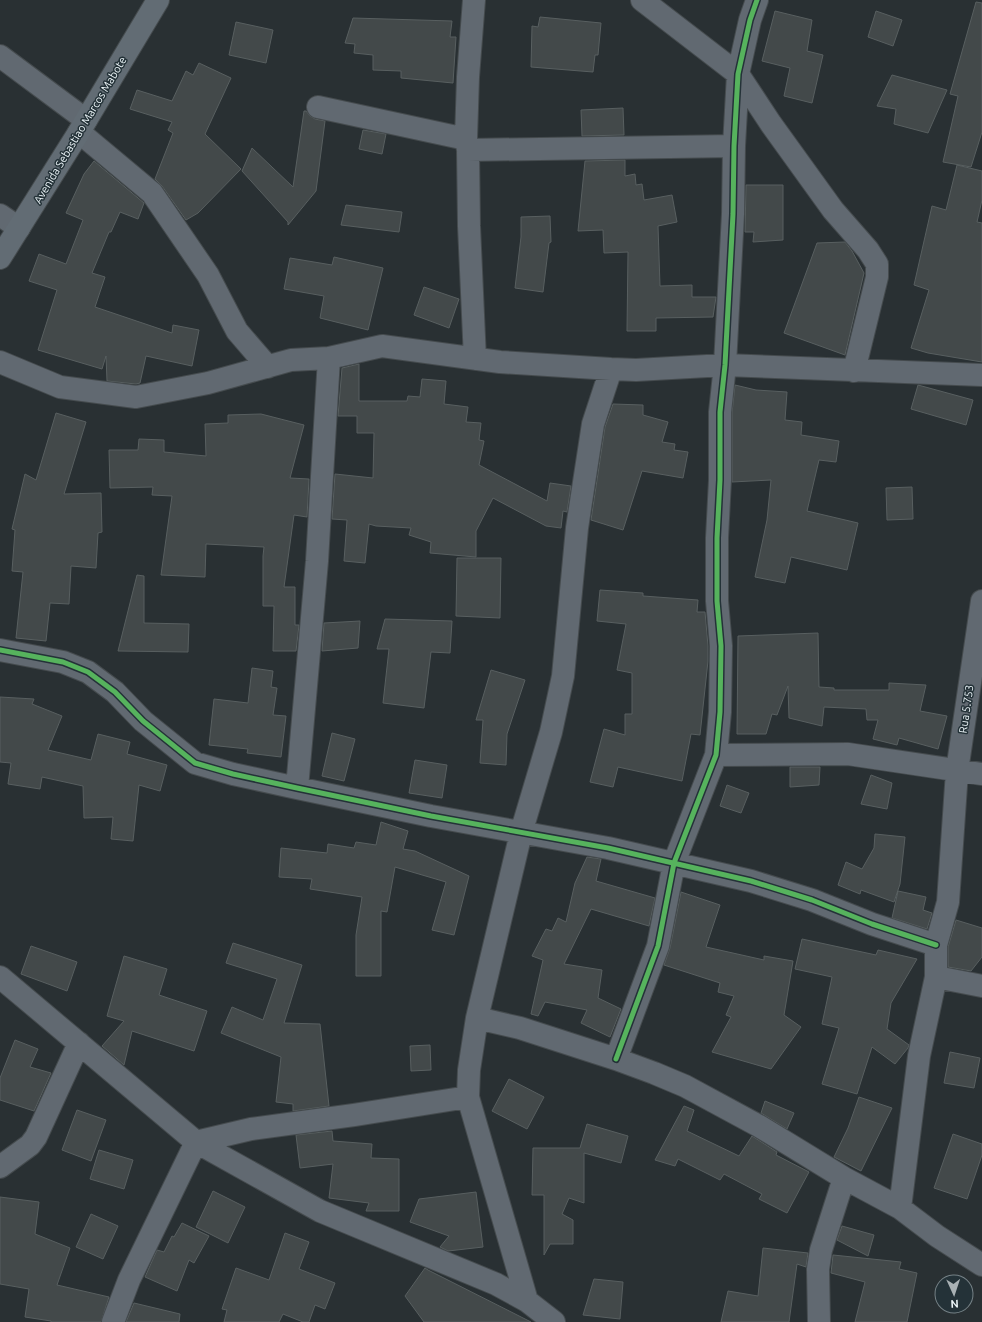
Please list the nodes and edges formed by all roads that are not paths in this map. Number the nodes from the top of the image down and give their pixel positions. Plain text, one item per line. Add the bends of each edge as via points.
1 (158, 0) edge
2 (474, 0) edge
3 (642, 0) edge
4 (757, 0) edge
5 (0, 56) edge
6 (738, 74) junction
7 (318, 107) dead end
8 (83, 126) junction
9 (467, 145) junction
10 (734, 146) junction
11 (0, 215) edge
12 (19, 228) junction
13 (0, 258) edge
14 (329, 358) junction
15 (475, 359) junction
16 (0, 362) edge
17 (725, 365) junction
18 (268, 367) junction
19 (610, 369) junction
20 (854, 371) junction
21 (982, 375) edge
22 (982, 601) edge
23 (0, 650) edge
24 (716, 755) junction
25 (957, 771) junction
26 (982, 774) edge
27 (298, 788) junction
28 (521, 833) junction
29 (674, 863) junction
30 (936, 946) junction
31 (0, 977) edge
32 (936, 977) junction
33 (982, 986) edge
34 (477, 1018) junction
35 (79, 1043) junction
36 (616, 1059) junction
37 (468, 1097) junction
38 (196, 1142) junction
39 (0, 1167) edge
40 (844, 1178) junction
41 (900, 1208) junction
42 (982, 1265) edge
43 (528, 1301) junction
44 (113, 1322) edge
45 (554, 1322) edge
46 (819, 1322) edge

1 - 8 main road, Avenida Sebastiao Marcos Mabote
2 - 9 street via 468,76
3 - 6 street
4 - 6 street
5 - 8 street
6 - 10 street
6 - 20 street via 833,210 877,264 877,277
7 - 9 street
8 - 12 main road, Avenida Sebastiao Marcos Mabote
8 - 18 street via 152,194 208,275 238,331
9 - 10 street
9 - 15 street
10 - 17 street via 734,214
11 - 12 street
12 - 13 main road, Avenida Sebastiao Marcos Mabote
14 - 15 street via 382,346
14 - 18 street via 291,360
14 - 27 street via 317,561
15 - 19 street
16 - 18 street via 60,387 136,397 208,383
17 - 19 street
17 - 20 street
17 - 24 street via 720,412 717,538 717,602 721,646 720,712
19 - 28 street via 594,424 577,528 563,676 551,732
20 - 21 street
22 - 25 street, Rua 5.753
23 - 27 street via 63,662 88,672 115,692 143,721 195,763
24 - 25 street via 848,754
24 - 29 street
25 - 26 street
25 - 30 street, Rua 5.753 via 948,902
27 - 28 street
28 - 29 street via 608,848
28 - 34 street
29 - 30 street via 751,881 812,900
29 - 36 street via 658,946
30 - 32 street, Rua 5.753
31 - 35 street
32 - 33 street
32 - 41 street, Rua 5.753 via 919,1056
34 - 36 street via 520,1028
34 - 37 street via 469,1070
35 - 38 street
35 - 39 street via 36,1137 30,1145
36 - 40 street via 685,1086 759,1126
37 - 38 street via 251,1129
37 - 43 street
38 - 43 street via 320,1211 496,1284
38 - 44 street via 129,1280
40 - 41 street
40 - 46 street via 821,1250 818,1269
41 - 42 street
43 - 45 street

